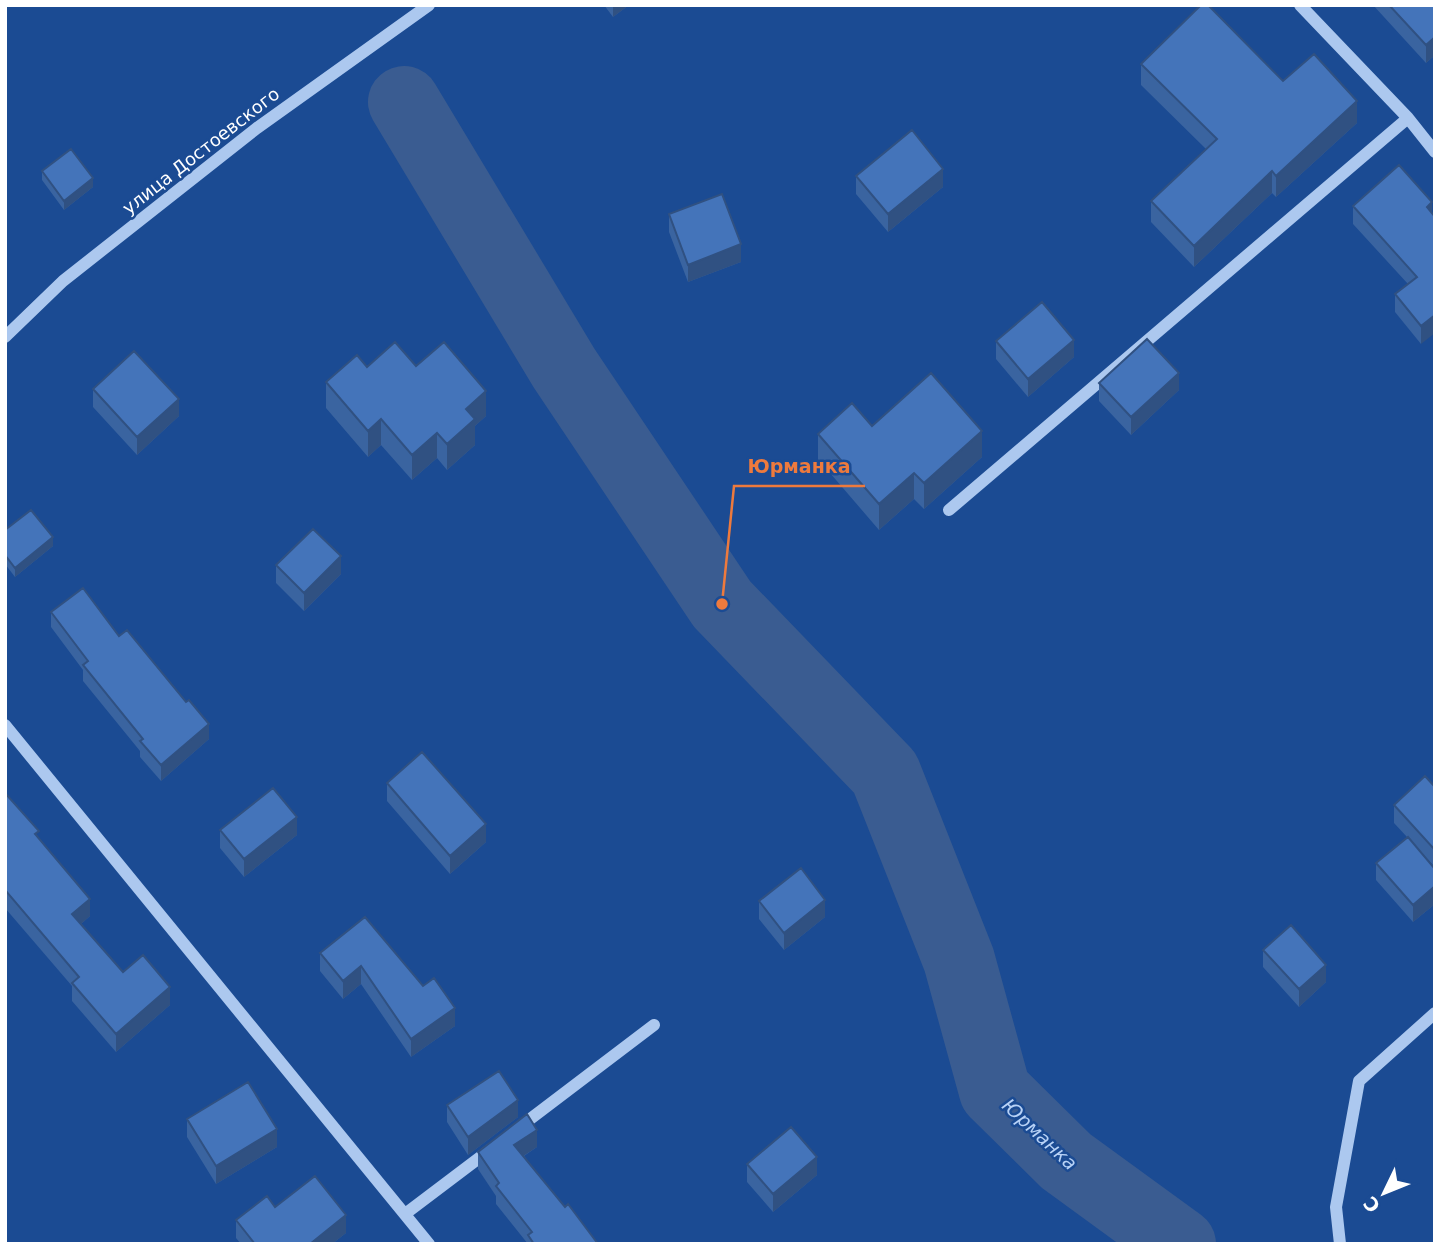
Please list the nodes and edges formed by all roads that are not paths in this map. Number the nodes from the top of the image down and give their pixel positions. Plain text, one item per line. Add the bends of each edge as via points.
1 (429, 5) edge
2 (1300, 5) edge
3 (1408, 118) junction
4 (1435, 152) edge
5 (5, 337) edge
6 (949, 509) dead end
7 (5, 725) edge
8 (1435, 1013) edge
9 (654, 1026) dead end
10 (405, 1214) junction
11 (429, 1244) edge
12 (1340, 1244) edge

1 - 5 street, улица Достоевского via 257,128 63,281
2 - 3 street
3 - 4 street
3 - 6 street
7 - 10 street
8 - 12 street via 1359,1081 1336,1207
9 - 10 street
10 - 11 street

